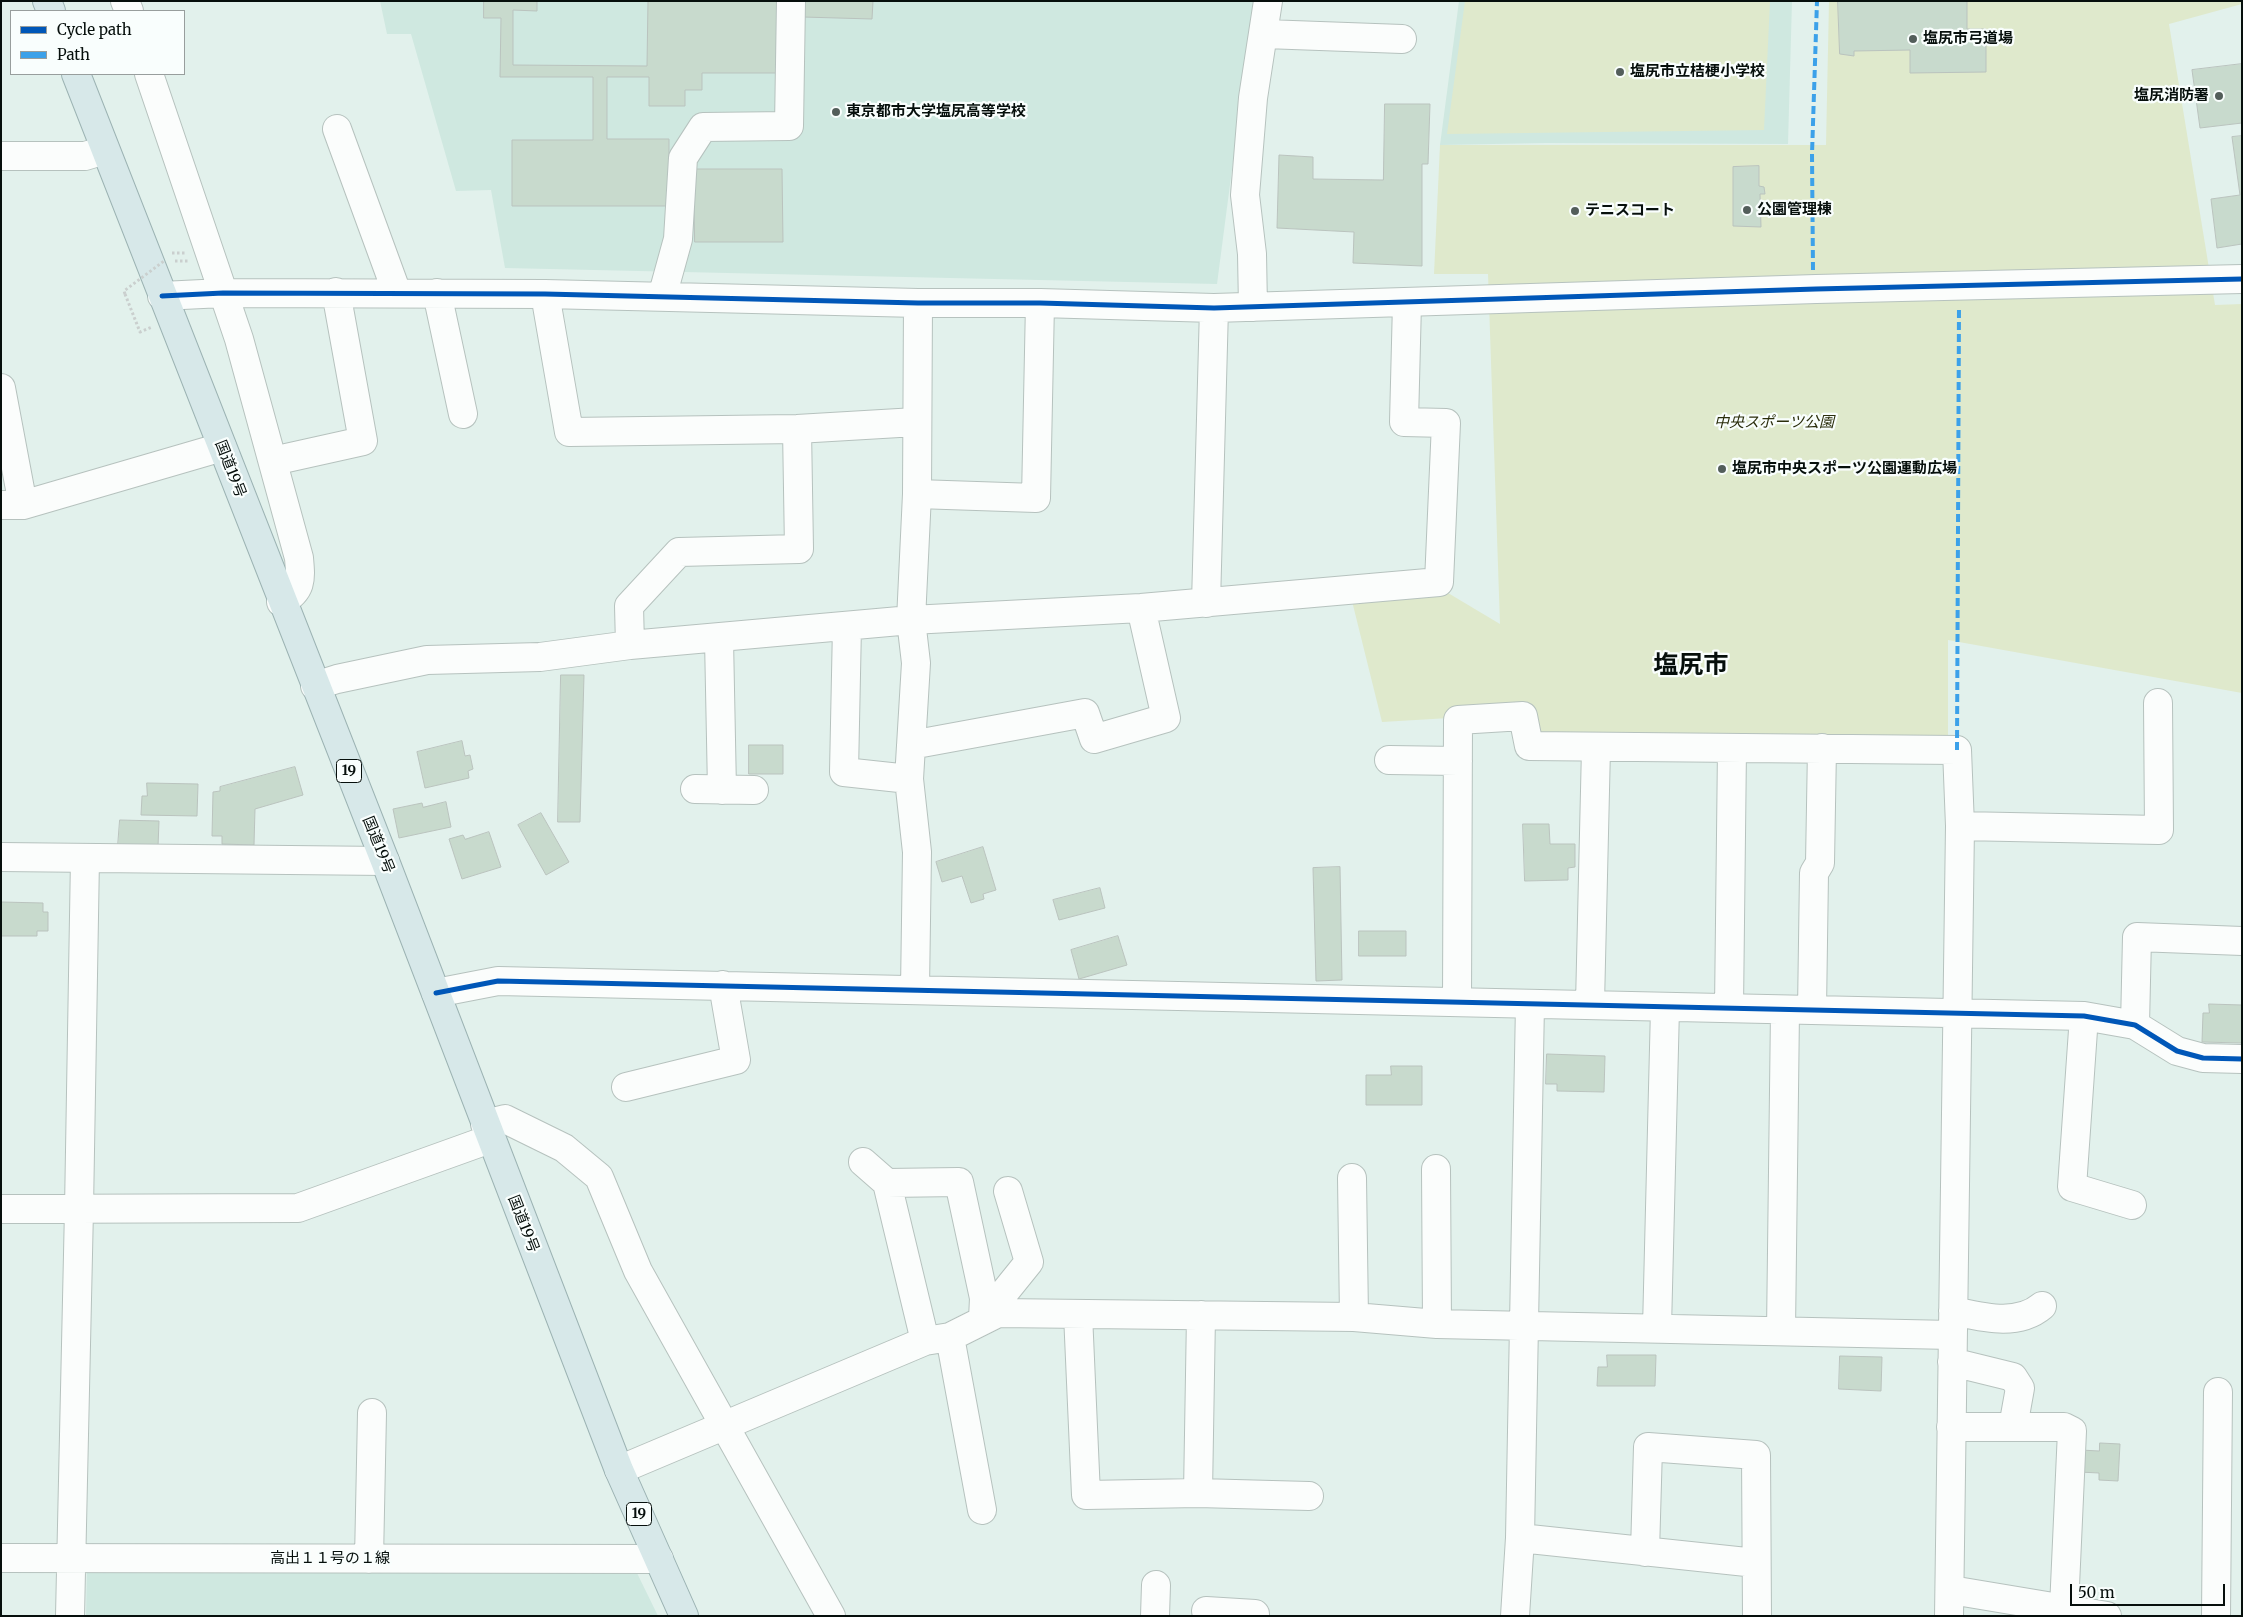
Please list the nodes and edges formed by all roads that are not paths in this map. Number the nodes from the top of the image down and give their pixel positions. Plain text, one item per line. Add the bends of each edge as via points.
1 (791, 1) edge
2 (1268, 1) edge
3 (1265, 34) junction
4 (1402, 39) dead end
5 (76, 75) edge
6 (149, 75) edge
7 (337, 129) dead end
8 (105, 150) junction
9 (1, 156) edge
10 (2242, 279) edge
11 (336, 292) junction
12 (223, 293) junction
13 (397, 293) junction
14 (437, 293) junction
15 (545, 294) junction
16 (162, 296) junction
17 (662, 297) junction
18 (918, 303) junction
19 (1040, 303) junction
20 (1407, 303) junction
21 (1253, 307) junction
22 (1214, 308) junction
23 (1, 388) edge
24 (463, 414) dead end
25 (916, 422) junction
26 (797, 429) junction
27 (222, 447) junction
28 (273, 461) junction
29 (917, 494) junction
30 (12, 505) edge
31 (281, 602) junction
32 (1206, 603) junction
33 (1141, 608) junction
34 (911, 620) junction
35 (847, 626) junction
36 (719, 639) junction
37 (630, 645) junction
38 (315, 686) junction
39 (2158, 703) dead end
40 (911, 744) junction
41 (1596, 748) junction
42 (1732, 748) junction
43 (1822, 748) junction
44 (1389, 760) dead end
45 (1458, 761) junction
46 (909, 779) junction
47 (754, 790) dead end
48 (1960, 826) junction
49 (1, 857) edge
50 (85, 858) junction
51 (385, 861) junction
52 (2242, 941) edge
53 (723, 985) junction
54 (915, 989) junction
55 (436, 993) junction
56 (1456, 1002) junction
57 (1530, 1004) junction
58 (1590, 1004) junction
59 (1666, 1008) junction
60 (1729, 1008) junction
61 (1812, 1010) junction
62 (1785, 1011) junction
63 (1957, 1012) junction
64 (2084, 1016) junction
65 (2135, 1025) junction
66 (2242, 1059) edge
67 (626, 1087) dead end
68 (488, 1131) junction
69 (862, 1162) dead end
70 (1436, 1169) dead end
71 (1352, 1178) dead end
72 (886, 1183) junction
73 (1008, 1191) dead end
74 (2132, 1205) dead end
75 (1, 1209) edge
76 (80, 1210) junction
77 (2042, 1306) dead end
78 (1078, 1314) junction
79 (1201, 1315) junction
80 (1354, 1317) junction
81 (983, 1319) junction
82 (1952, 1323) junction
83 (1437, 1324) junction
84 (1523, 1326) junction
85 (1657, 1328) junction
86 (1781, 1331) junction
87 (937, 1339) junction
88 (1952, 1362) junction
89 (2218, 1392) dead end
90 (372, 1413) dead end
91 (724, 1425) junction
92 (1951, 1427) junction
93 (2013, 1427) junction
94 (619, 1470) junction
95 (1198, 1493) junction
96 (1310, 1496) dead end
97 (982, 1510) dead end
98 (1520, 1538) junction
99 (1645, 1552) junction
100 (1, 1558) edge
101 (70, 1558) junction
102 (369, 1558) junction
103 (659, 1559) junction
104 (1756, 1563) junction
105 (1156, 1585) dead end
106 (1950, 1603) edge
107 (2064, 1608) junction
108 (70, 1616) edge
109 (684, 1616) edge
110 (831, 1616) edge
111 (1155, 1616) edge
112 (1515, 1616) edge
113 (1757, 1616) edge
114 (2107, 1616) edge
115 (2216, 1616) edge

1 - 17 street via 789,126 703,127 684,158 678,239
2 - 3 street
3 - 4 street
3 - 21 street via 1253,98 1245,195 1252,254
5 - 8 highway, 国道19号 / 19
6 - 12 street
7 - 13 street
8 - 9 street via 85,156
8 - 16 highway, 国道19号 / 19
10 - 20 street
11 - 12 street
11 - 13 street
11 - 28 street via 363,441
12 - 16 street
12 - 28 street
13 - 14 street
14 - 15 street
14 - 24 street
15 - 17 street
15 - 26 street via 569,432
16 - 27 highway, 国道19号 / 19
17 - 18 street
18 - 19 street
18 - 25 street
19 - 22 street
19 - 29 street via 1036,498
20 - 21 street
20 - 32 street via 1404,422 1446,423 1439,582
21 - 22 street
22 - 32 street
23 - 30 street
25 - 26 street
25 - 29 street
26 - 37 street via 799,548 679,552 629,606
27 - 30 street
27 - 31 highway, 国道19号 / 19
28 - 31 street via 299,558 301,578 294,595
29 - 34 street
31 - 38 highway, 国道19号 / 19
32 - 33 street
33 - 34 street
33 - 40 street via 1166,718 1094,739 1086,713
34 - 35 street
34 - 40 street via 916,663
35 - 36 street
35 - 46 street via 844,772
36 - 37 street
36 - 47 street via 709,789
37 - 38 street via 540,657 427,660 337,678
38 - 51 highway, 国道19号 / 19
39 - 48 street via 2159,830
40 - 46 street
41 - 42 street
41 - 45 street via 1529,746 1523,716 1458,720
41 - 58 street
42 - 43 street
42 - 60 street
43 - 48 street via 1957,750
43 - 61 street via 1820,863 1814,874
44 - 45 street
45 - 56 street
46 - 54 street via 917,852
48 - 63 street
49 - 50 street
50 - 51 street
50 - 76 street
51 - 55 highway, 国道19号 / 19
52 - 65 street via 2137,937
53 - 54 street
53 - 55 street via 498,981
53 - 67 street via 736,1060
54 - 56 street
55 - 68 highway, 国道19号 / 19
56 - 57 street
57 - 58 street
57 - 84 street
58 - 59 street
59 - 60 street
59 - 85 street
60 - 62 street
61 - 62 street
61 - 63 street
62 - 86 street
63 - 64 street
63 - 82 street
64 - 65 street
64 - 74 street via 2072,1187
65 - 66 street via 2177,1051 2203,1058
68 - 76 street via 298,1208
68 - 91 street via 505,1119 564,1148 600,1178 638,1271
68 - 94 highway, 国道19号 / 19
69 - 72 street
70 - 83 street
71 - 80 street
72 - 81 street via 959,1182 984,1298
72 - 87 street
73 - 81 street via 1029,1262
75 - 76 street
76 - 101 street
77 - 82 street via 2032,1315
78 - 79 street
78 - 81 street via 998,1313
78 - 95 street via 1086,1495
79 - 80 street
79 - 95 street
80 - 83 street
81 - 87 street
82 - 86 street
82 - 88 street
83 - 84 street
84 - 85 street
84 - 98 street
85 - 86 street
87 - 91 street
87 - 97 street
88 - 92 street
88 - 93 street via 2012,1377 2020,1388
89 - 115 street
90 - 102 street
91 - 94 street
91 - 110 street
92 - 93 street
92 - 106 street
93 - 107 street via 2064,1427 2072,1431
94 - 103 highway, 国道19号 / 19
95 - 96 street
98 - 99 street
98 - 112 street
99 - 104 street
99 - 104 street via 1648,1447 1756,1455
100 - 101 street, 高出１１号の１線
101 - 102 street, 高出１１号の１線
101 - 108 street
102 - 103 street, 高出１１号の１線
103 - 109 highway, 国道19号 / 19
104 - 113 street
105 - 111 street
106 - 107 street
107 - 114 street

